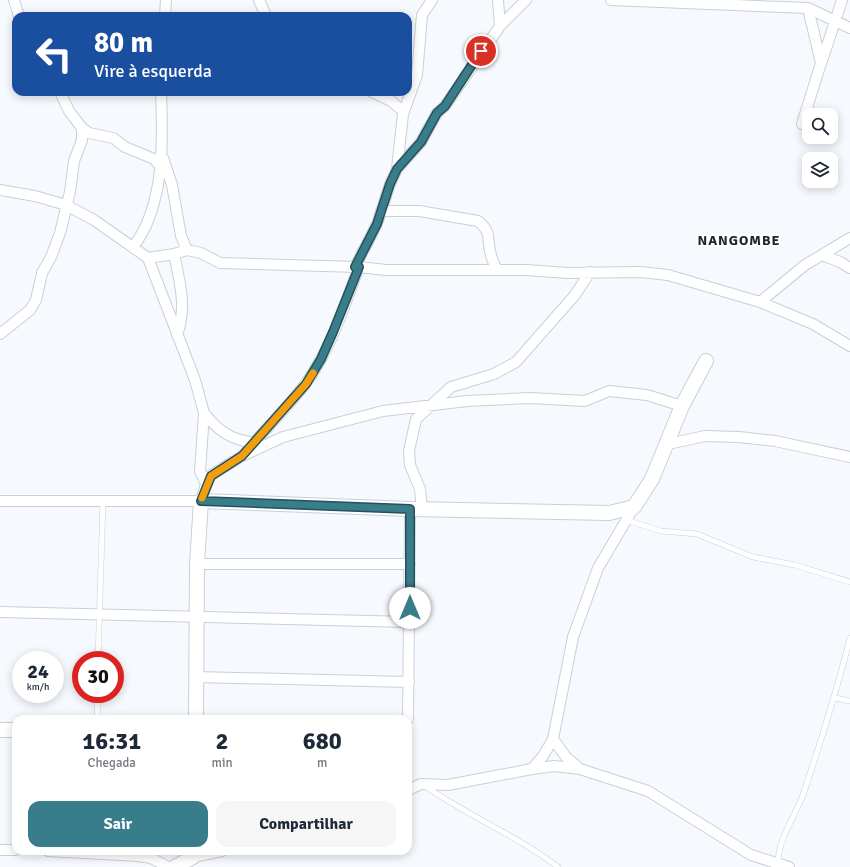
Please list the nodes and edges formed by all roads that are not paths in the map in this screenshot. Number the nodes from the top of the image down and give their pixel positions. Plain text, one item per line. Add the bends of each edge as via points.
1 (14, 0) edge
2 (166, 0) edge
3 (260, 0) edge
4 (432, 0) edge
5 (498, 0) edge
6 (526, 0) edge
7 (612, 0) edge
8 (842, 0) edge
9 (706, 2) edge
10 (726, 3) edge
11 (808, 8) junction
12 (18, 12) edge
13 (166, 12) edge
14 (264, 12) edge
15 (836, 21) junction
16 (500, 26) junction
17 (850, 28) edge
18 (821, 63) junction
19 (412, 89) edge
20 (62, 96) edge
21 (161, 96) edge
22 (380, 96) edge
23 (410, 96) edge
24 (807, 108) edge
25 (404, 112) junction
26 (82, 128) junction
27 (161, 154) junction
28 (161, 167) junction
29 (397, 169) junction
30 (0, 190) edge
31 (66, 205) junction
32 (381, 211) junction
33 (850, 238) edge
34 (133, 247) junction
35 (187, 250) junction
36 (174, 254) junction
37 (822, 255) junction
38 (148, 258) junction
39 (357, 267) junction
40 (850, 268) edge
41 (497, 270) junction
42 (590, 272) junction
43 (760, 302) junction
44 (0, 334) edge
45 (177, 335) junction
46 (850, 346) edge
47 (706, 360) dead end
48 (428, 406) junction
49 (682, 406) junction
50 (204, 413) junction
51 (254, 443) junction
52 (267, 444) junction
53 (668, 444) junction
54 (242, 456) junction
55 (850, 457) edge
56 (206, 484) junction
57 (0, 501) edge
58 (103, 501) junction
59 (201, 501) junction
60 (634, 507) junction
61 (416, 509) junction
62 (626, 520) junction
63 (197, 564) junction
64 (410, 564) junction
65 (850, 582) edge
66 (0, 612) edge
67 (100, 615) junction
68 (197, 617) junction
69 (410, 622) junction
70 (850, 638) edge
71 (98, 651) edge
72 (196, 677) junction
73 (409, 682) junction
74 (835, 698) junction
75 (850, 701) edge
76 (98, 703) edge
77 (97, 715) edge
78 (196, 715) edge
79 (408, 715) edge
80 (0, 730) edge
81 (12, 730) edge
82 (553, 739) junction
83 (532, 769) junction
84 (580, 769) junction
85 (421, 784) junction
86 (412, 788) edge
87 (0, 850) edge
88 (12, 850) edge
89 (122, 855) edge
90 (192, 855) edge
91 (778, 863) junction
92 (168, 867) edge
93 (174, 867) edge
94 (558, 867) edge
95 (789, 867) edge

1 - 12 street
2 - 13 street
3 - 14 street
4 - 19 street via 422,15 417,75
5 - 16 street
6 - 16 street
7 - 9 street
8 - 15 street
9 - 10 street
10 - 11 street
11 - 15 street
11 - 18 street
15 - 17 street
15 - 18 street
16 - 29 street via 445,106 437,113 421,142
18 - 24 street
20 - 26 street
21 - 27 street
22 - 25 street
23 - 25 street
25 - 29 street
26 - 28 street via 89,133 113,138 125,147 154,159
26 - 31 street via 82,140 74,161
27 - 28 street
27 - 35 street via 172,185 181,236
28 - 34 street via 148,224
29 - 32 street
30 - 31 street
31 - 34 street via 94,220
31 - 44 street via 60,233 42,273 36,300 30,310
32 - 39 street
32 - 41 street via 419,211 478,221 488,234 490,254
33 - 37 street
34 - 38 street
35 - 36 street
35 - 39 street via 201,253 220,263
36 - 38 street
36 - 45 street via 182,299 182,321
37 - 40 street
37 - 43 street via 805,265
38 - 45 street
39 - 41 street via 386,270
39 - 51 street via 340,319 321,359 306,384
41 - 42 street
42 - 43 street via 668,274
42 - 48 street via 575,295 516,362 494,374 451,387
43 - 46 street via 813,324
45 - 50 street via 195,380
47 - 49 street
48 - 49 street via 530,398 585,401 609,391 647,395
48 - 52 street via 383,411
48 - 61 street via 416,419 410,451 410,465 420,489
49 - 53 street
50 - 51 street via 216,428 237,439
50 - 56 street via 200,471
51 - 52 street
51 - 54 street
52 - 54 street
53 - 55 street via 705,436 739,437 775,441
53 - 60 street via 652,479
54 - 56 street via 211,476
56 - 59 street
57 - 58 street
58 - 59 street
58 - 67 lane
59 - 61 street
59 - 63 street
60 - 61 street via 610,513
60 - 62 street
61 - 64 street
62 - 65 lane via 661,531 697,534 753,557 796,565
62 - 82 street via 598,568 573,637
63 - 64 street
63 - 68 street
64 - 69 street
66 - 67 street
67 - 68 street
67 - 71 lane
68 - 69 street
68 - 72 street
69 - 73 street
70 - 74 lane
72 - 73 street
72 - 78 street
73 - 79 street
74 - 75 lane
74 - 91 lane via 803,794 778,852
76 - 77 lane
80 - 81 street
82 - 83 street
82 - 84 street via 566,757
83 - 84 street via 554,766
83 - 85 street via 448,785
84 - 91 street via 648,791 751,856
85 - 86 street
85 - 94 lane via 452,805 506,832
87 - 88 street
89 - 92 street via 151,858
90 - 93 street
91 - 95 street

